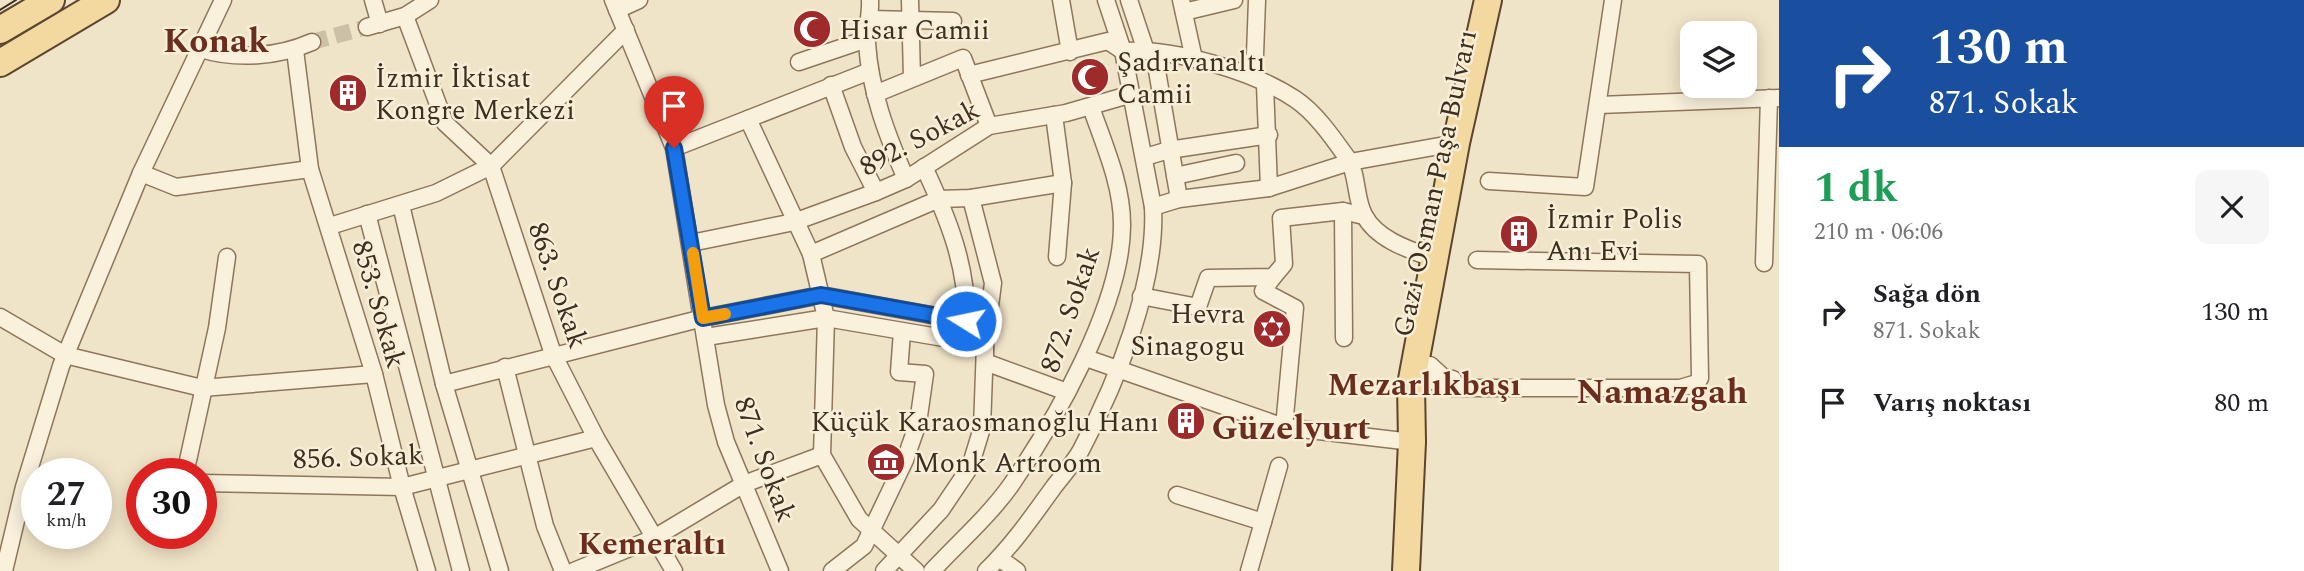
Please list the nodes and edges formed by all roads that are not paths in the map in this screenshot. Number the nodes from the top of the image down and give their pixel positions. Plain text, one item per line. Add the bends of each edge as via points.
1 (51, 0) edge
2 (76, 0) edge
3 (106, 0) edge
4 (223, 0) edge
5 (373, 0) edge
6 (428, 0) edge
7 (639, 0) edge
8 (870, 0) edge
9 (910, 0) edge
10 (1061, 0) edge
11 (1106, 0) edge
12 (1129, 0) edge
13 (1234, 0) edge
14 (1257, 0) edge
15 (1488, 0) edge
16 (1505, 0) edge
17 (1613, 0) edge
18 (615, 5) edge
19 (1182, 6) edge
20 (405, 16) junction
21 (871, 19) junction
22 (910, 20) junction
23 (953, 20) dead end
24 (0, 30) edge
25 (626, 30) junction
26 (867, 39) junction
27 (312, 42) tunnel mouth
28 (0, 46) edge
29 (201, 49) junction
30 (295, 50) junction
31 (1123, 51) junction
32 (1070, 52) junction
33 (1150, 52) junction
34 (1194, 59) junction
35 (799, 62) dead end
36 (0, 63) edge
37 (870, 71) junction
38 (1247, 74) junction
39 (970, 75) junction
40 (912, 78) junction
41 (831, 85) junction
42 (1265, 85) junction
43 (875, 94) junction
44 (1132, 94) junction
45 (1774, 98) edge
46 (1599, 105) junction
47 (1091, 107) junction
48 (1054, 116) junction
49 (748, 119) junction
50 (989, 126) junction
51 (1269, 135) junction
52 (1232, 141) junction
53 (1456, 143) junction
54 (674, 148) junction
55 (1169, 150) junction
56 (1145, 157) junction
57 (1350, 162) junction
58 (1236, 163) junction
59 (491, 166) junction
60 (924, 167) junction
61 (310, 169) junction
62 (141, 173) junction
63 (1175, 176) junction
64 (906, 179) junction
65 (1489, 181) dead end
66 (1063, 183) junction
67 (1269, 188) junction
68 (876, 192) junction
69 (1242, 192) junction
70 (971, 198) junction
71 (939, 199) junction
72 (1179, 199) junction
73 (401, 205) junction
74 (1153, 207) junction
75 (1343, 212) junction
76 (367, 214) junction
77 (1364, 216) junction
78 (794, 222) junction
79 (330, 226) junction
80 (691, 243) junction
81 (811, 254) junction
82 (227, 257) dead end
83 (1057, 257) dead end
84 (1435, 259) junction
85 (1477, 260) dead end
86 (1764, 263) dead end
87 (1273, 277) junction
88 (821, 295) junction
89 (1141, 296) junction
90 (0, 317) edge
91 (703, 318) junction
92 (826, 318) junction
93 (966, 321) junction
94 (986, 325) junction
95 (902, 331) junction
96 (706, 337) junction
97 (1344, 338) dead end
98 (985, 345) junction
99 (553, 354) junction
100 (65, 355) junction
101 (1086, 358) junction
102 (505, 367) junction
103 (1117, 370) junction
104 (374, 374) junction
105 (1428, 380) junction
106 (444, 384) junction
107 (202, 388) junction
108 (1067, 393) junction
109 (1284, 427) junction
110 (596, 438) junction
111 (1412, 442) junction
112 (527, 453) junction
113 (822, 456) junction
114 (188, 458) edge
115 (1279, 466) dead end
116 (470, 469) junction
117 (437, 480) junction
118 (217, 483) edge
119 (744, 484) junction
120 (402, 487) junction
121 (1177, 495) dead end
122 (1263, 523) junction
123 (871, 531) junction
124 (654, 538) junction
125 (899, 554) junction
126 (999, 558) junction
127 (4, 571) edge
128 (427, 571) edge
129 (461, 571) edge
130 (500, 571) edge
131 (563, 571) edge
132 (574, 571) edge
133 (674, 571) edge
134 (780, 571) edge
135 (832, 571) edge
136 (884, 571) edge
137 (916, 571) edge
138 (932, 571) edge
139 (986, 571) edge
140 (1017, 571) edge
141 (1249, 571) edge
142 (1406, 571) edge

1 - 24 main road
2 - 28 main road
3 - 36 main road
4 - 29 street
5 - 20 street via 374,25
6 - 20 street
7 - 18 street
8 - 21 street
9 - 22 street
10 - 32 street
11 - 31 street
12 - 33 street
13 - 19 street
14 - 38 street via 1255,55
15 - 53 main road, Gazi Osman Paşa Bulvarı
16 - 105 main road, Gazi Osman Paşa Bulvarı via 1445,267
17 - 46 street
18 - 25 street, 871. Sokak
19 - 34 street
20 - 59 street, 863. Sokak via 445,123
21 - 22 street
21 - 26 street
22 - 23 street
22 - 40 street
25 - 54 street, 871. Sokak
25 - 59 street
26 - 35 street
26 - 37 street
27 - 30 street
29 - 30 street via 232,57
29 - 62 street
30 - 61 street, 853. Sokak
31 - 32 street via 1108,41
31 - 33 street
31 - 44 street
32 - 39 street
33 - 34 street
33 - 55 street
34 - 38 street
37 - 41 street
37 - 43 street
38 - 42 street
39 - 40 street via 963,58
39 - 50 street
40 - 43 street
41 - 49 street
41 - 68 street via 852,147
42 - 51 street
42 - 57 street via 1295,99 1316,118
43 - 64 street
44 - 47 street, 892. Sokak
44 - 56 street
45 - 46 street
45 - 86 street
46 - 65 street via 1585,187
47 - 48 street, 892. Sokak
47 - 101 street, 872. Sokak via 1116,178 1122,225 1116,271
48 - 50 street, 892. Sokak
48 - 66 street
49 - 54 street
49 - 78 street
50 - 60 street, 892. Sokak
51 - 52 street
51 - 67 street
52 - 55 street
52 - 58 street
53 - 57 street
53 - 84 main road, Gazi Osman Paşa Bulvarı
54 - 80 street, 871. Sokak
55 - 56 street
55 - 63 street
56 - 74 street
57 - 67 street
57 - 77 street
58 - 63 street
58 - 69 street
59 - 73 street
59 - 99 street, 863. Sokak
60 - 64 street, 892. Sokak
60 - 71 street
61 - 62 street via 176,187
61 - 79 street, 853. Sokak
62 - 100 street
63 - 72 street
64 - 68 street, 892. Sokak
66 - 70 street
66 - 83 street
67 - 69 street
68 - 78 street, 892. Sokak
69 - 72 street
70 - 71 street
70 - 94 street via 993,283
71 - 81 street
71 - 93 street via 967,293
72 - 74 street
73 - 76 street
73 - 106 street
74 - 89 street via 1154,231
75 - 77 street
75 - 87 street via 1281,218 1284,264
75 - 97 street
76 - 79 street
76 - 117 street
77 - 84 street via 1395,244
78 - 80 street, 892. Sokak
78 - 81 street
79 - 104 street, 853. Sokak
80 - 91 street, 871. Sokak
81 - 88 street
82 - 107 street
84 - 105 main road, Gazi Osman Paşa Bulvarı
85 - 105 street via 1698,264 1700,378 1690,386 1656,388 1452,388
87 - 89 street via 1208,278 1198,307
87 - 109 street via 1263,291 1295,308
88 - 91 street
88 - 92 street
88 - 93 street
89 - 103 street
90 - 100 street
91 - 96 street, 871. Sokak
91 - 99 street
92 - 95 street
92 - 96 street
92 - 113 street
93 - 94 street
94 - 98 street
95 - 98 street
95 - 123 street via 899,372 925,374 925,386 905,460
96 - 119 street, 871. Sokak via 716,405
98 - 108 street via 985,362
98 - 125 street via 982,428 970,467 941,510
99 - 102 street
99 - 110 street, 863. Sokak
100 - 107 street
100 - 127 street via 24,487
101 - 103 street
101 - 108 street, 872. Sokak
102 - 106 street
102 - 112 street
103 - 109 street
103 - 126 street via 1080,452
104 - 107 street
104 - 120 street, 853. Sokak
105 - 111 main road
106 - 116 street
107 - 114 street
108 - 138 street, 872. Sokak via 1010,487
109 - 111 street
110 - 112 street, 856. Sokak
110 - 124 street, 863. Sokak
111 - 142 main road
112 - 116 street, 856. Sokak
112 - 131 street via 545,526
113 - 119 street
113 - 123 street
115 - 122 street
116 - 117 street, 856. Sokak
116 - 130 street
117 - 120 street, 856. Sokak
117 - 129 street
118 - 120 street, 856. Sokak
119 - 124 street
119 - 134 street, 871. Sokak
120 - 128 street, 853. Sokak
121 - 122 street
122 - 141 street
123 - 125 street
123 - 135 street via 864,546
124 - 132 street
124 - 133 street, 863. Sokak
125 - 136 street
125 - 137 street
126 - 139 street
126 - 140 street

